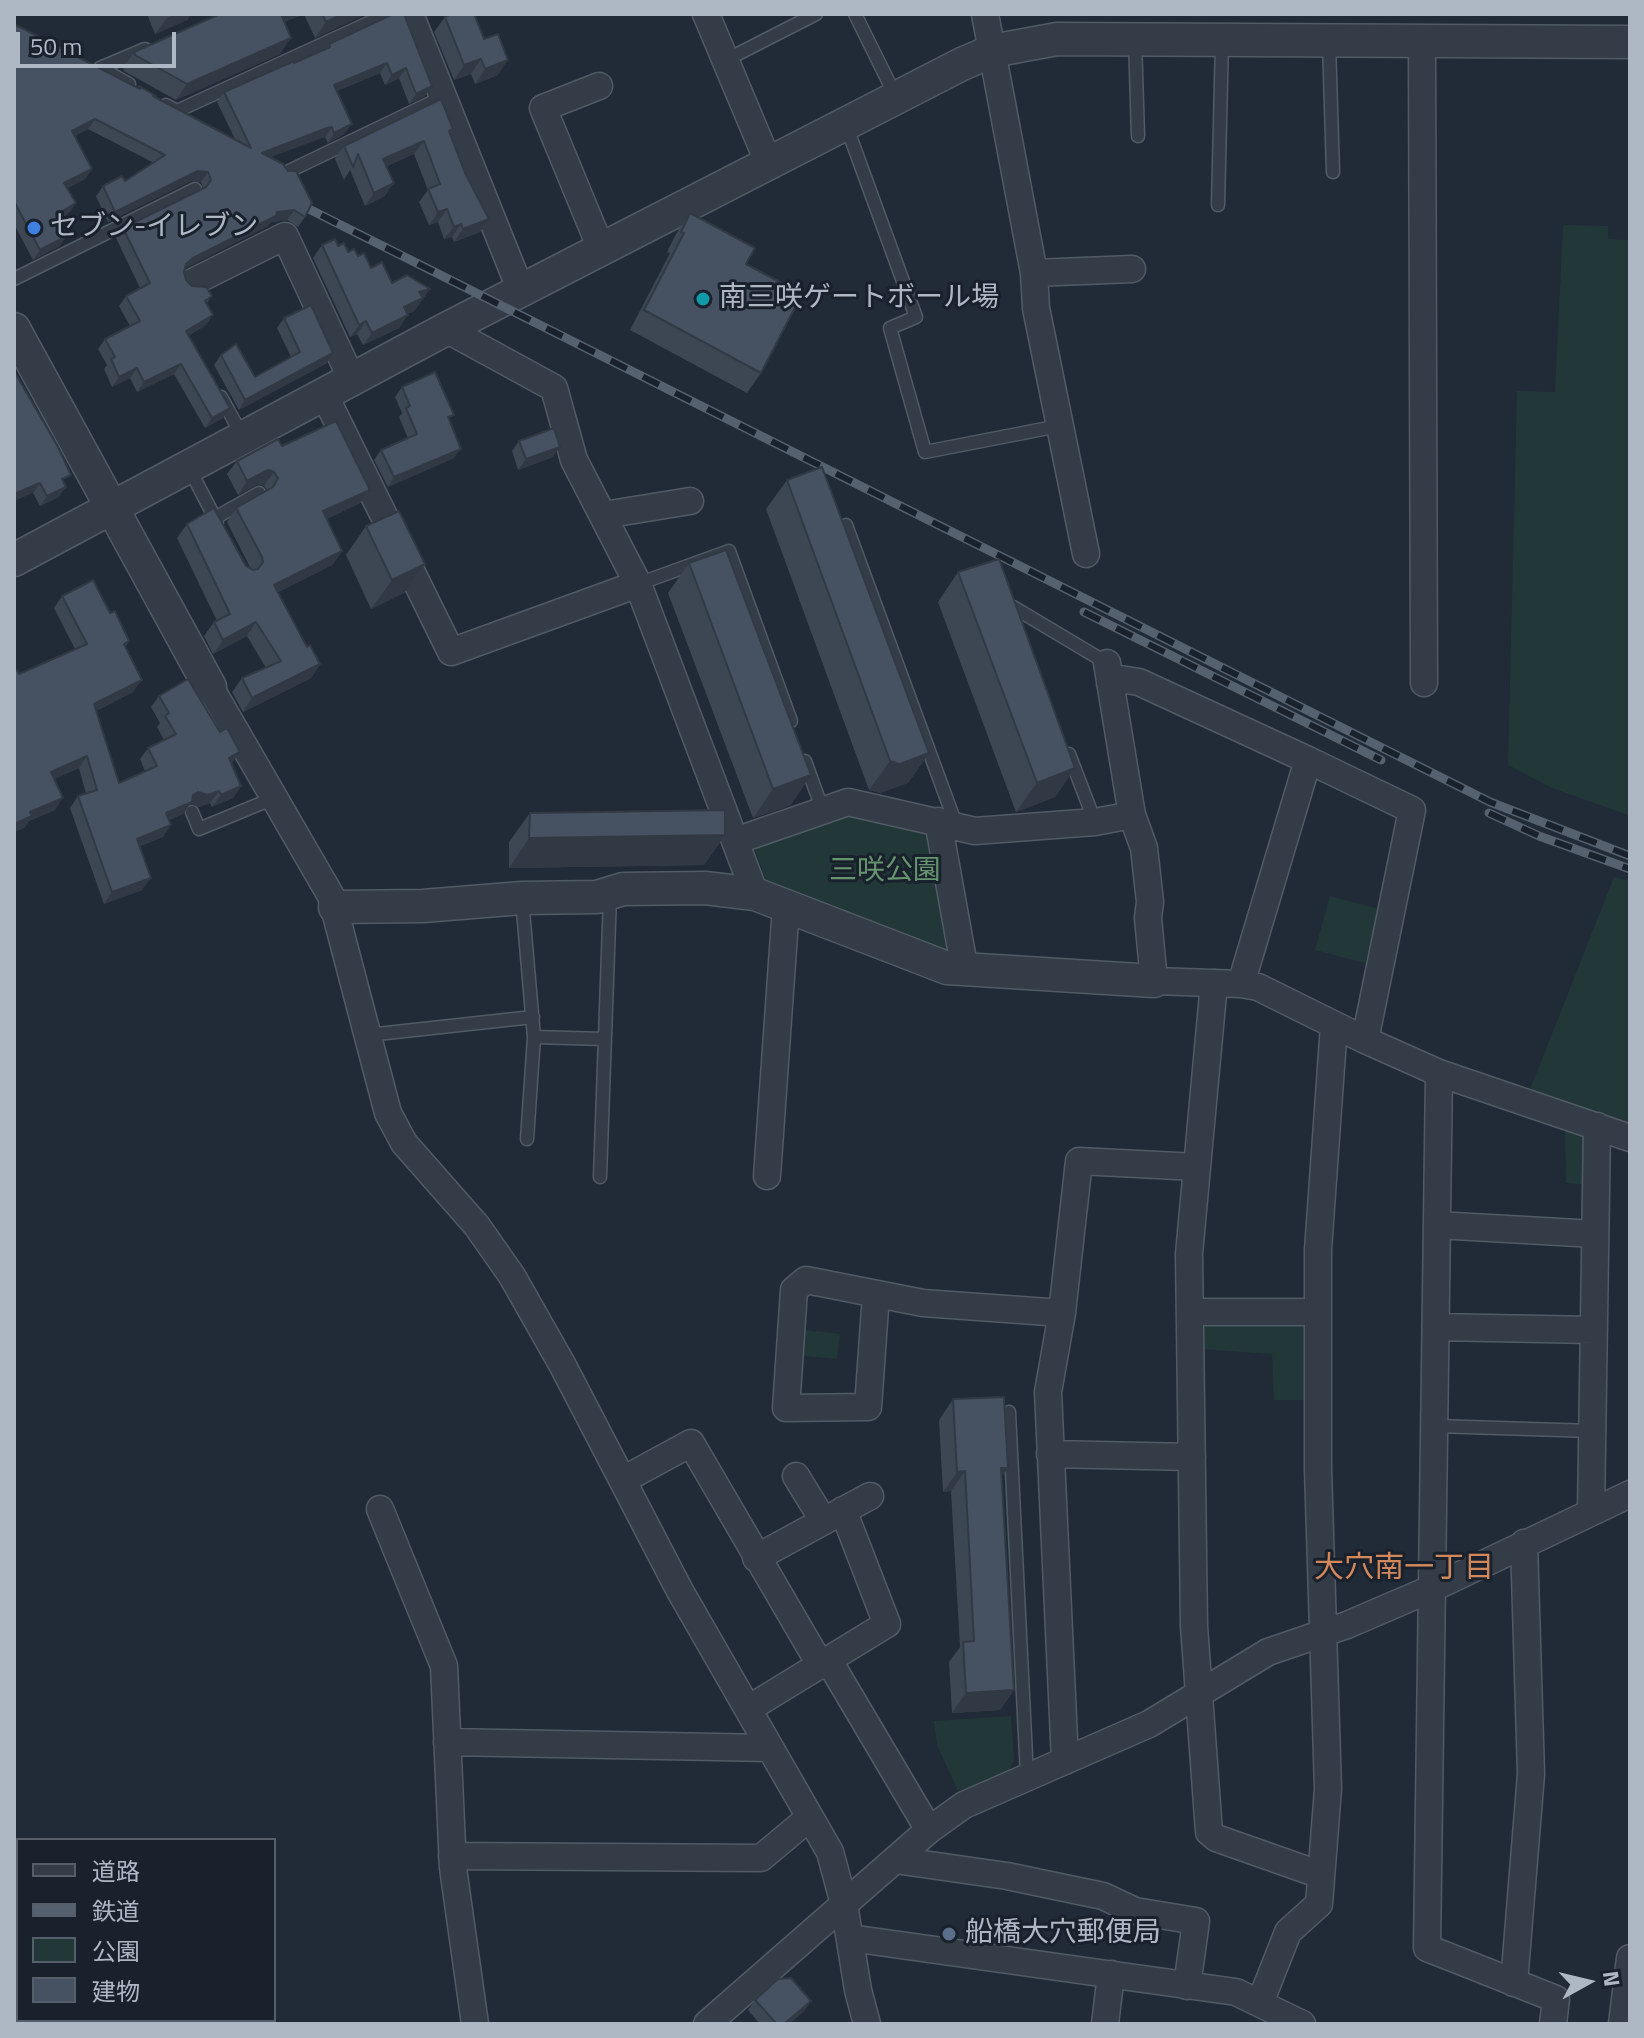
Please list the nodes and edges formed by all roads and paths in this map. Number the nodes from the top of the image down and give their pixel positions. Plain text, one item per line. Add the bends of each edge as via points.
1 (388, 14) edge
2 (410, 14) edge
3 (706, 14) edge
4 (816, 14) edge
5 (855, 14) edge
6 (985, 14) edge
7 (1135, 39) junction
8 (1222, 39) junction
9 (1329, 40) junction
10 (1422, 41) junction
11 (1630, 42) edge
12 (155, 44) edge
13 (992, 51) junction
14 (726, 60) junction
15 (599, 86) dead end
16 (139, 90) edge
17 (152, 97) edge
18 (441, 98) junction
19 (896, 98) junction
20 (846, 125) junction
21 (1138, 136) dead end
22 (769, 164) junction
23 (1333, 172) dead end
24 (285, 173) edge
25 (195, 189) edge
26 (1218, 205) dead end
27 (602, 251) junction
28 (1132, 269) dead end
29 (1034, 273) junction
30 (14, 279) edge
31 (193, 282) edge
32 (521, 291) junction
33 (14, 329) edge
34 (446, 329) junction
35 (353, 382) junction
36 (213, 383) edge
37 (325, 396) junction
38 (1059, 426) junction
39 (244, 439) junction
40 (189, 468) junction
41 (259, 493) edge
42 (690, 501) dead end
43 (113, 509) junction
44 (604, 515) junction
45 (215, 518) junction
46 (846, 525) edge
47 (223, 532) edge
48 (1086, 554) dead end
49 (14, 560) edge
50 (638, 584) junction
51 (1024, 636) edge
52 (1108, 673) junction
53 (1424, 683) dead end
54 (210, 687) joint
55 (1062, 736) edge
56 (797, 739) edge
57 (802, 753) edge
58 (1308, 760) junction
59 (274, 798) junction
60 (823, 811) junction
61 (192, 812) edge
62 (1132, 815) junction
63 (1095, 822) junction
64 (948, 824) junction
65 (735, 841) junction
66 (610, 893) junction
67 (755, 894) junction
68 (522, 898) junction
69 (786, 906) junction
70 (335, 907) junction
71 (965, 971) junction
72 (1154, 981) junction
73 (1214, 983) junction
74 (1241, 984) junction
75 (533, 1017) junction
76 (1334, 1025) junction
77 (368, 1035) junction
78 (534, 1037) junction
79 (604, 1039) junction
80 (1365, 1040) junction
81 (1439, 1073) junction
82 (1597, 1126) junction
83 (1630, 1138) edge
84 (527, 1139) dead end
85 (1197, 1167) junction
86 (767, 1176) dead end
87 (600, 1177) dead end
88 (1437, 1225) junction
89 (1595, 1234) junction
90 (876, 1294) junction
91 (1190, 1312) junction
92 (1317, 1312) junction
93 (1062, 1313) junction
94 (1436, 1327) junction
95 (1594, 1330) junction
96 (1009, 1412) dead end
97 (1435, 1426) junction
98 (1592, 1431) junction
99 (1050, 1454) junction
100 (1192, 1457) junction
101 (796, 1476) dead end
102 (623, 1480) junction
103 (1630, 1494) edge
104 (870, 1496) dead end
105 (380, 1509) dead end
106 (1591, 1512) junction
107 (833, 1515) junction
108 (1524, 1543) junction
109 (756, 1558) junction
110 (1433, 1588) junction
111 (1325, 1632) junction
112 (825, 1663) junction
113 (1197, 1695) junction
114 (748, 1709) junction
115 (447, 1742) junction
116 (770, 1748) junction
117 (1065, 1761) junction
118 (1027, 1779) junction
119 (810, 1817) junction
120 (929, 1830) junction
121 (452, 1856) junction
122 (895, 1860) junction
123 (1321, 1875) junction
124 (844, 1904) junction
125 (850, 1938) junction
126 (1630, 1958) edge
127 (1111, 1974) junction
128 (1514, 1983) junction
129 (1187, 1986) junction
130 (1260, 2003) junction
131 (475, 2024) edge
132 (707, 2024) edge
133 (867, 2024) edge
134 (1105, 2024) edge
135 (1302, 2024) edge
136 (1553, 2024) edge
137 (1622, 2024) edge

1 - 17 lane via 177,111
2 - 18 street
3 - 14 street
4 - 14 lane
5 - 19 lane
6 - 13 street
7 - 8 street
7 - 13 street via 1057,39
7 - 21 lane
8 - 9 street
8 - 26 lane
9 - 10 street
9 - 23 lane
10 - 11 street
10 - 53 street
12 - 16 lane via 100,68
13 - 19 street
13 - 29 street
14 - 22 street
15 - 27 street via 543,108
18 - 24 lane
18 - 32 street
19 - 20 street
20 - 22 street
20 - 38 lane via 916,317 890,328 925,452
22 - 27 street
25 - 30 lane
27 - 32 street
28 - 29 street
29 - 38 street
31 - 35 street via 285,236
32 - 34 street
33 - 43 street
34 - 35 street
34 - 44 street via 554,388 574,460
35 - 37 street
36 - 39 lane
37 - 39 street
37 - 50 street via 451,652
38 - 48 street
39 - 40 street
40 - 43 street
40 - 45 lane
41 - 45 lane
42 - 44 street
43 - 49 street
43 - 54 street
44 - 50 street
45 - 47 lane
46 - 64 lane
50 - 56 lane via 729,551
50 - 65 street
51 - 52 lane via 1013,607
52 - 58 street via 1139,682
52 - 62 street
54 - 59 street
55 - 63 lane
57 - 60 lane
58 - 74 street
58 - 80 street via 1412,810
59 - 61 lane via 199,829
59 - 70 street
60 - 64 street via 848,802
60 - 65 street
62 - 63 street
62 - 72 street via 1144,848
63 - 64 street via 975,831
64 - 71 street
65 - 67 street
66 - 67 street via 705,888
66 - 68 street
66 - 79 lane
67 - 69 street
68 - 70 street
68 - 75 lane
69 - 71 street
69 - 86 street
70 - 77 street
71 - 72 street
72 - 73 street
73 - 74 street
73 - 85 street
74 - 76 street via 1258,987
75 - 77 lane
75 - 78 lane
76 - 80 street
76 - 92 street
77 - 102 street via 388,1113 404,1143 477,1226 512,1276
78 - 79 lane
78 - 84 lane
79 - 87 lane
80 - 81 street
81 - 82 street
81 - 88 street
82 - 83 street
82 - 89 street
85 - 91 street
85 - 93 street via 1079,1161
88 - 89 street
88 - 94 street
89 - 95 street
90 - 90 street via 806,1280 794,1290 786,1408 868,1407
90 - 93 street via 923,1303
91 - 92 street
91 - 100 street
92 - 111 street
93 - 99 street via 1048,1392
94 - 95 street
94 - 97 street
95 - 98 street
96 - 118 lane
97 - 98 lane
97 - 110 street
98 - 106 street
99 - 100 street
99 - 117 street
100 - 113 street
101 - 107 street
102 - 109 street via 691,1443
102 - 114 street
103 - 106 street
104 - 107 street
105 - 115 street via 444,1666
106 - 108 street
107 - 109 street
107 - 112 street via 887,1624
108 - 110 street
108 - 128 street via 1531,1774
109 - 112 street
110 - 111 street
110 - 128 street via 1427,1948
111 - 113 street via 1268,1652
111 - 123 street via 1328,1789
112 - 114 street
112 - 120 street
113 - 117 street via 1149,1724
113 - 123 street via 1209,1832
114 - 116 street
115 - 116 street
115 - 121 street
116 - 119 street
117 - 118 street
118 - 120 street via 964,1805
119 - 121 street via 761,1858
119 - 124 street via 830,1852
120 - 122 street
121 - 131 street
122 - 124 street
122 - 129 street via 1007,1876 1103,1896 1135,1911 1196,1921
123 - 130 street via 1319,1904 1288,1932
124 - 125 street
124 - 132 street
125 - 127 street
125 - 133 street
126 - 137 street
127 - 129 street
127 - 134 street
128 - 136 street via 1556,1999
129 - 130 street via 1236,1992
130 - 135 street

